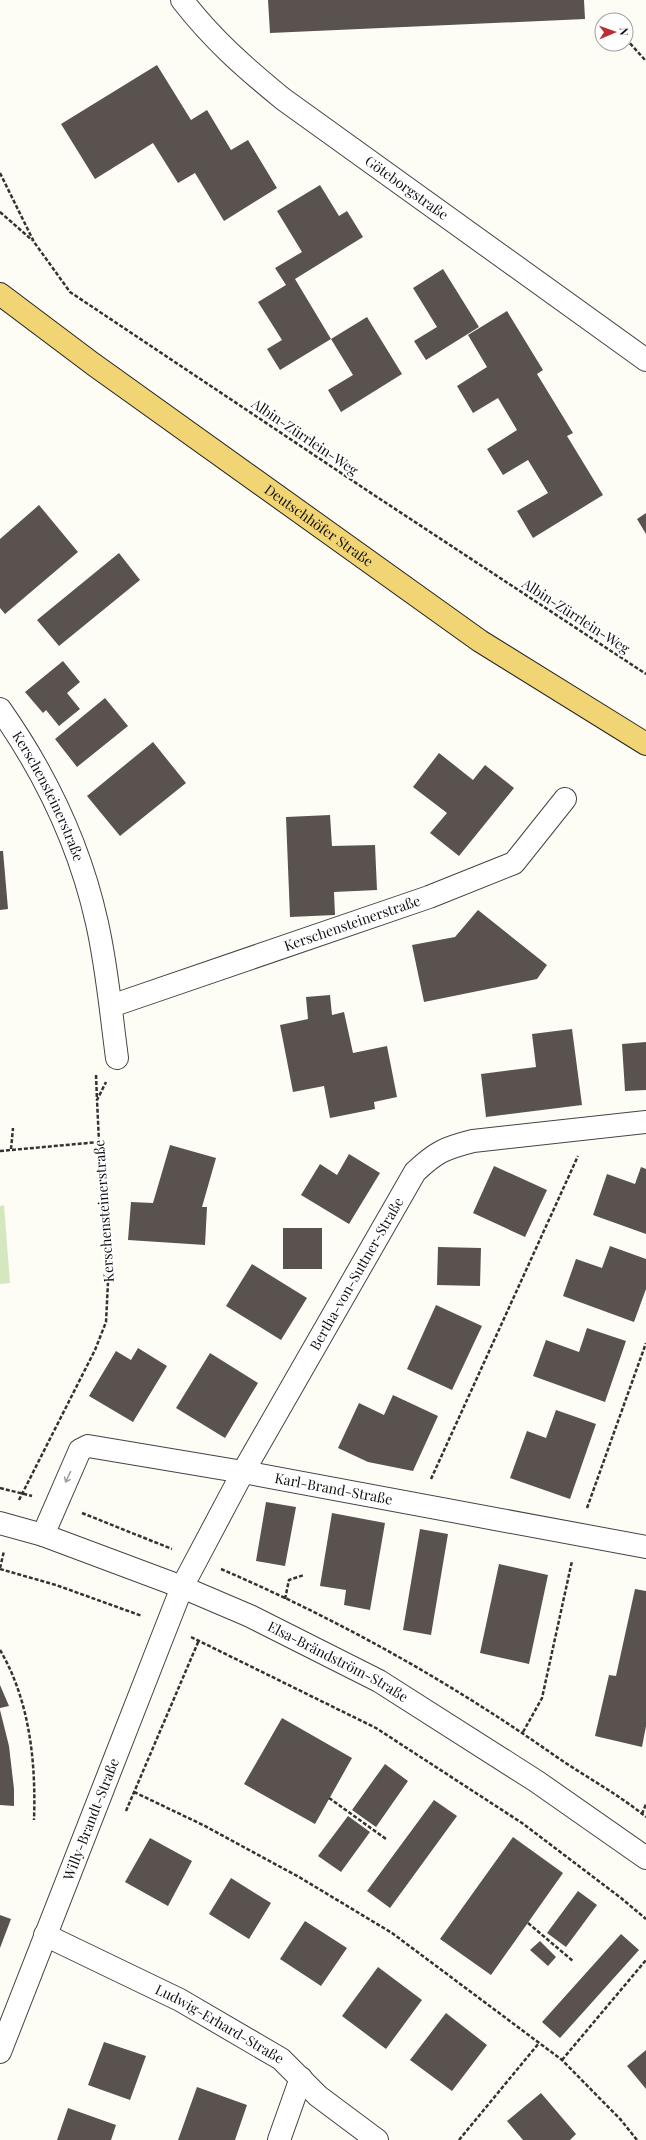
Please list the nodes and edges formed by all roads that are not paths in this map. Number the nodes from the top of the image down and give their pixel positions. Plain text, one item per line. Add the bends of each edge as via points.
1 (182, 0) edge
2 (0, 294) edge
3 (646, 360) edge
4 (0, 709) edge
5 (646, 744) edge
6 (565, 799) dead end
7 (111, 1006) junction
8 (117, 1058) road end
9 (646, 1122) edge
10 (243, 1472) junction
11 (6, 1524) edge
12 (43, 1535) junction
13 (646, 1547) edge
14 (182, 1587) junction
15 (646, 1858) edge
16 (45, 1935) junction
17 (0, 2052) edge
18 (301, 2078) junction
19 (279, 2140) edge
20 (377, 2140) edge

1 - 3 street, Göteborgstraße via 201,25 235,60 283,99
2 - 5 main road, Deutschhöfer Straße via 93,364 480,640
4 - 7 street, Kerschensteinerstraße via 24,743 61,813 97,922
6 - 7 street, Kerschensteinerstraße via 514,863 429,897
7 - 8 street, Kerschensteinerstraße
9 - 10 street, Bertha-von-Suttner-Straße via 473,1141 449,1147 433,1155 415,1172
10 -> 12 street, Karl-Brand-Straße via 88,1446 80,1450
10 - 13 street, Karl-Brand-Straße
10 - 14 street, Bertha-von-Suttner-Straße
11 - 12 street, Elsa-Brändström-Straße
12 - 14 street, Elsa-Brändström-Straße
14 - 15 street, Elsa-Brändström-Straße via 250,1616 379,1680 536,1781
14 - 16 street, Willy-Brandt-Straße
16 - 17 street, Willy-Brandt-Straße
16 - 18 street, Ludwig-Erhard-Straße via 180,2000 281,2059
18 - 19 street
18 - 20 street, Ludwig-Erhard-Straße via 318,2096

